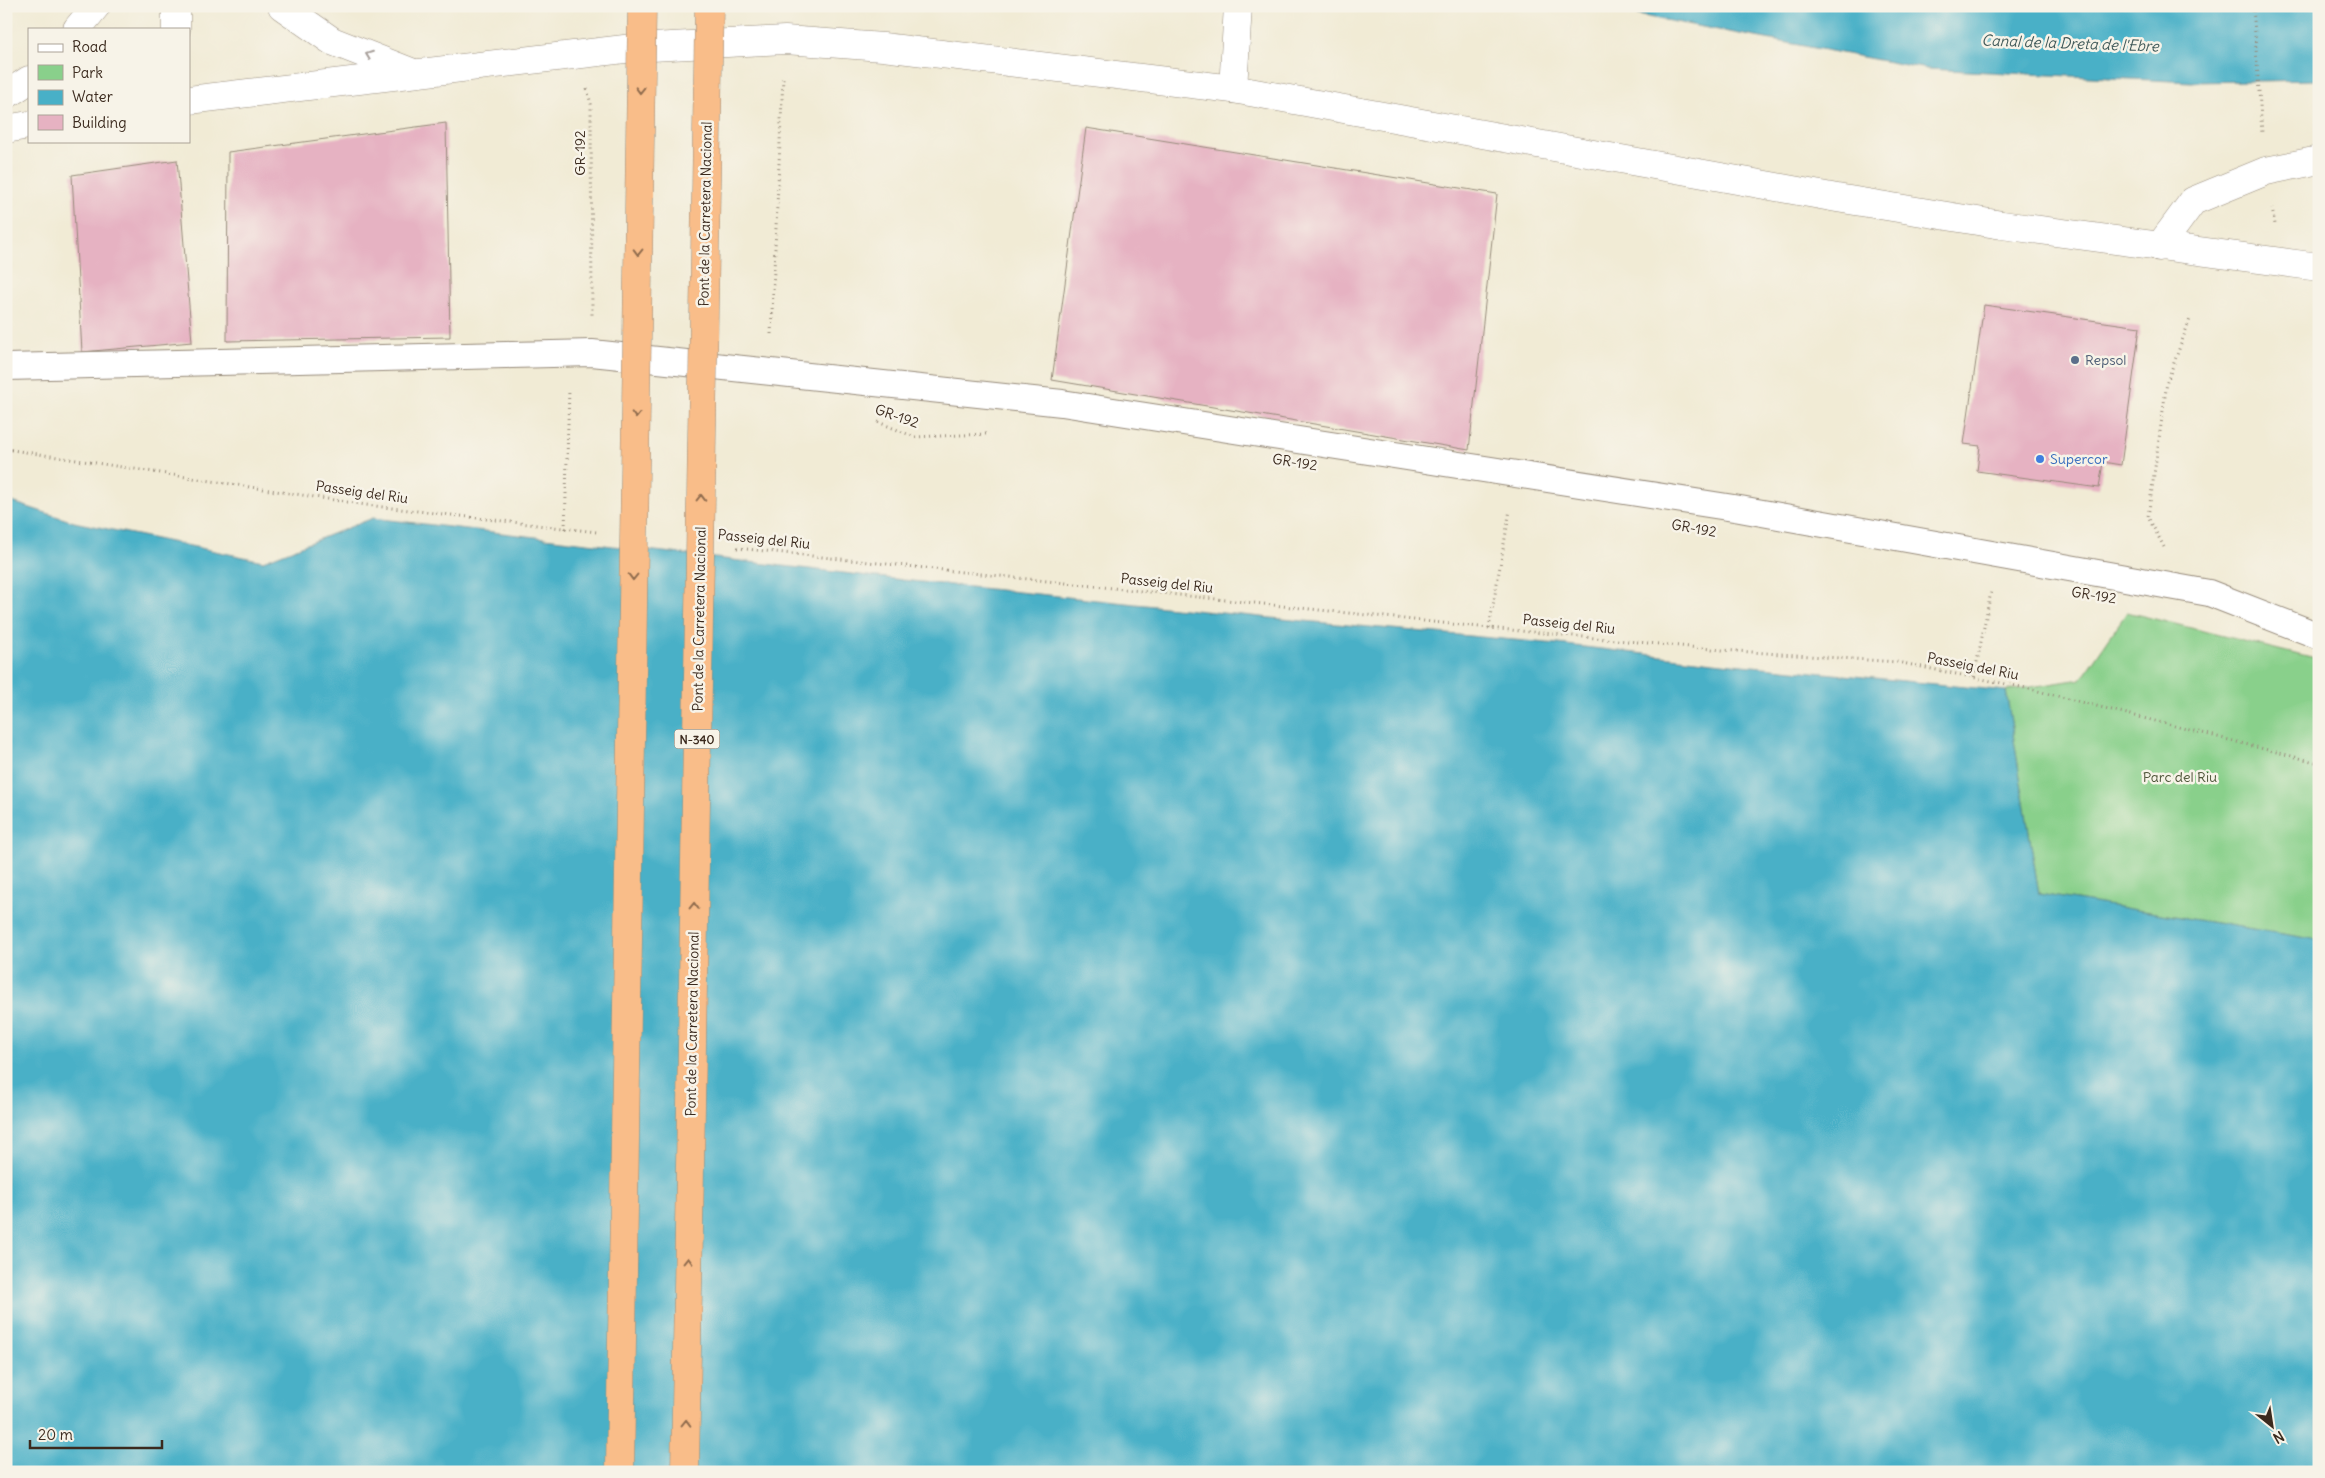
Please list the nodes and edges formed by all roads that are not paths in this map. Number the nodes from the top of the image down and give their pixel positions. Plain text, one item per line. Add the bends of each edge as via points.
1 (96, 6) edge
2 (176, 6) edge
3 (282, 6) edge
4 (642, 6) edge
5 (709, 6) edge
6 (1238, 6) edge
7 (78, 28) edge
8 (176, 28) edge
9 (415, 73) junction
10 (28, 81) edge
11 (1234, 89) junction
12 (6, 95) edge
13 (190, 100) edge
14 (28, 125) edge
15 (6, 129) edge
16 (2319, 160) edge
17 (2159, 247) junction
18 (2319, 267) edge
19 (6, 367) edge
20 (2319, 636) edge
21 (620, 1472) edge
22 (685, 1472) edge

1 - 7 street
2 - 8 street
9 -> 3 street via 332,41
4 -> 21 highway, bridge
22 -> 5 highway, Pont de la Carretera Nacional / N-340, bridge
6 - 11 street
9 - 11 street via 633,48 785,40 883,47
9 - 13 street
10 - 12 street
11 - 17 street via 1837,198
14 - 15 street
16 - 17 street via 2266,170 2193,201
17 - 18 street
19 - 20 street via 581,353 1062,403 1740,509 2209,593

